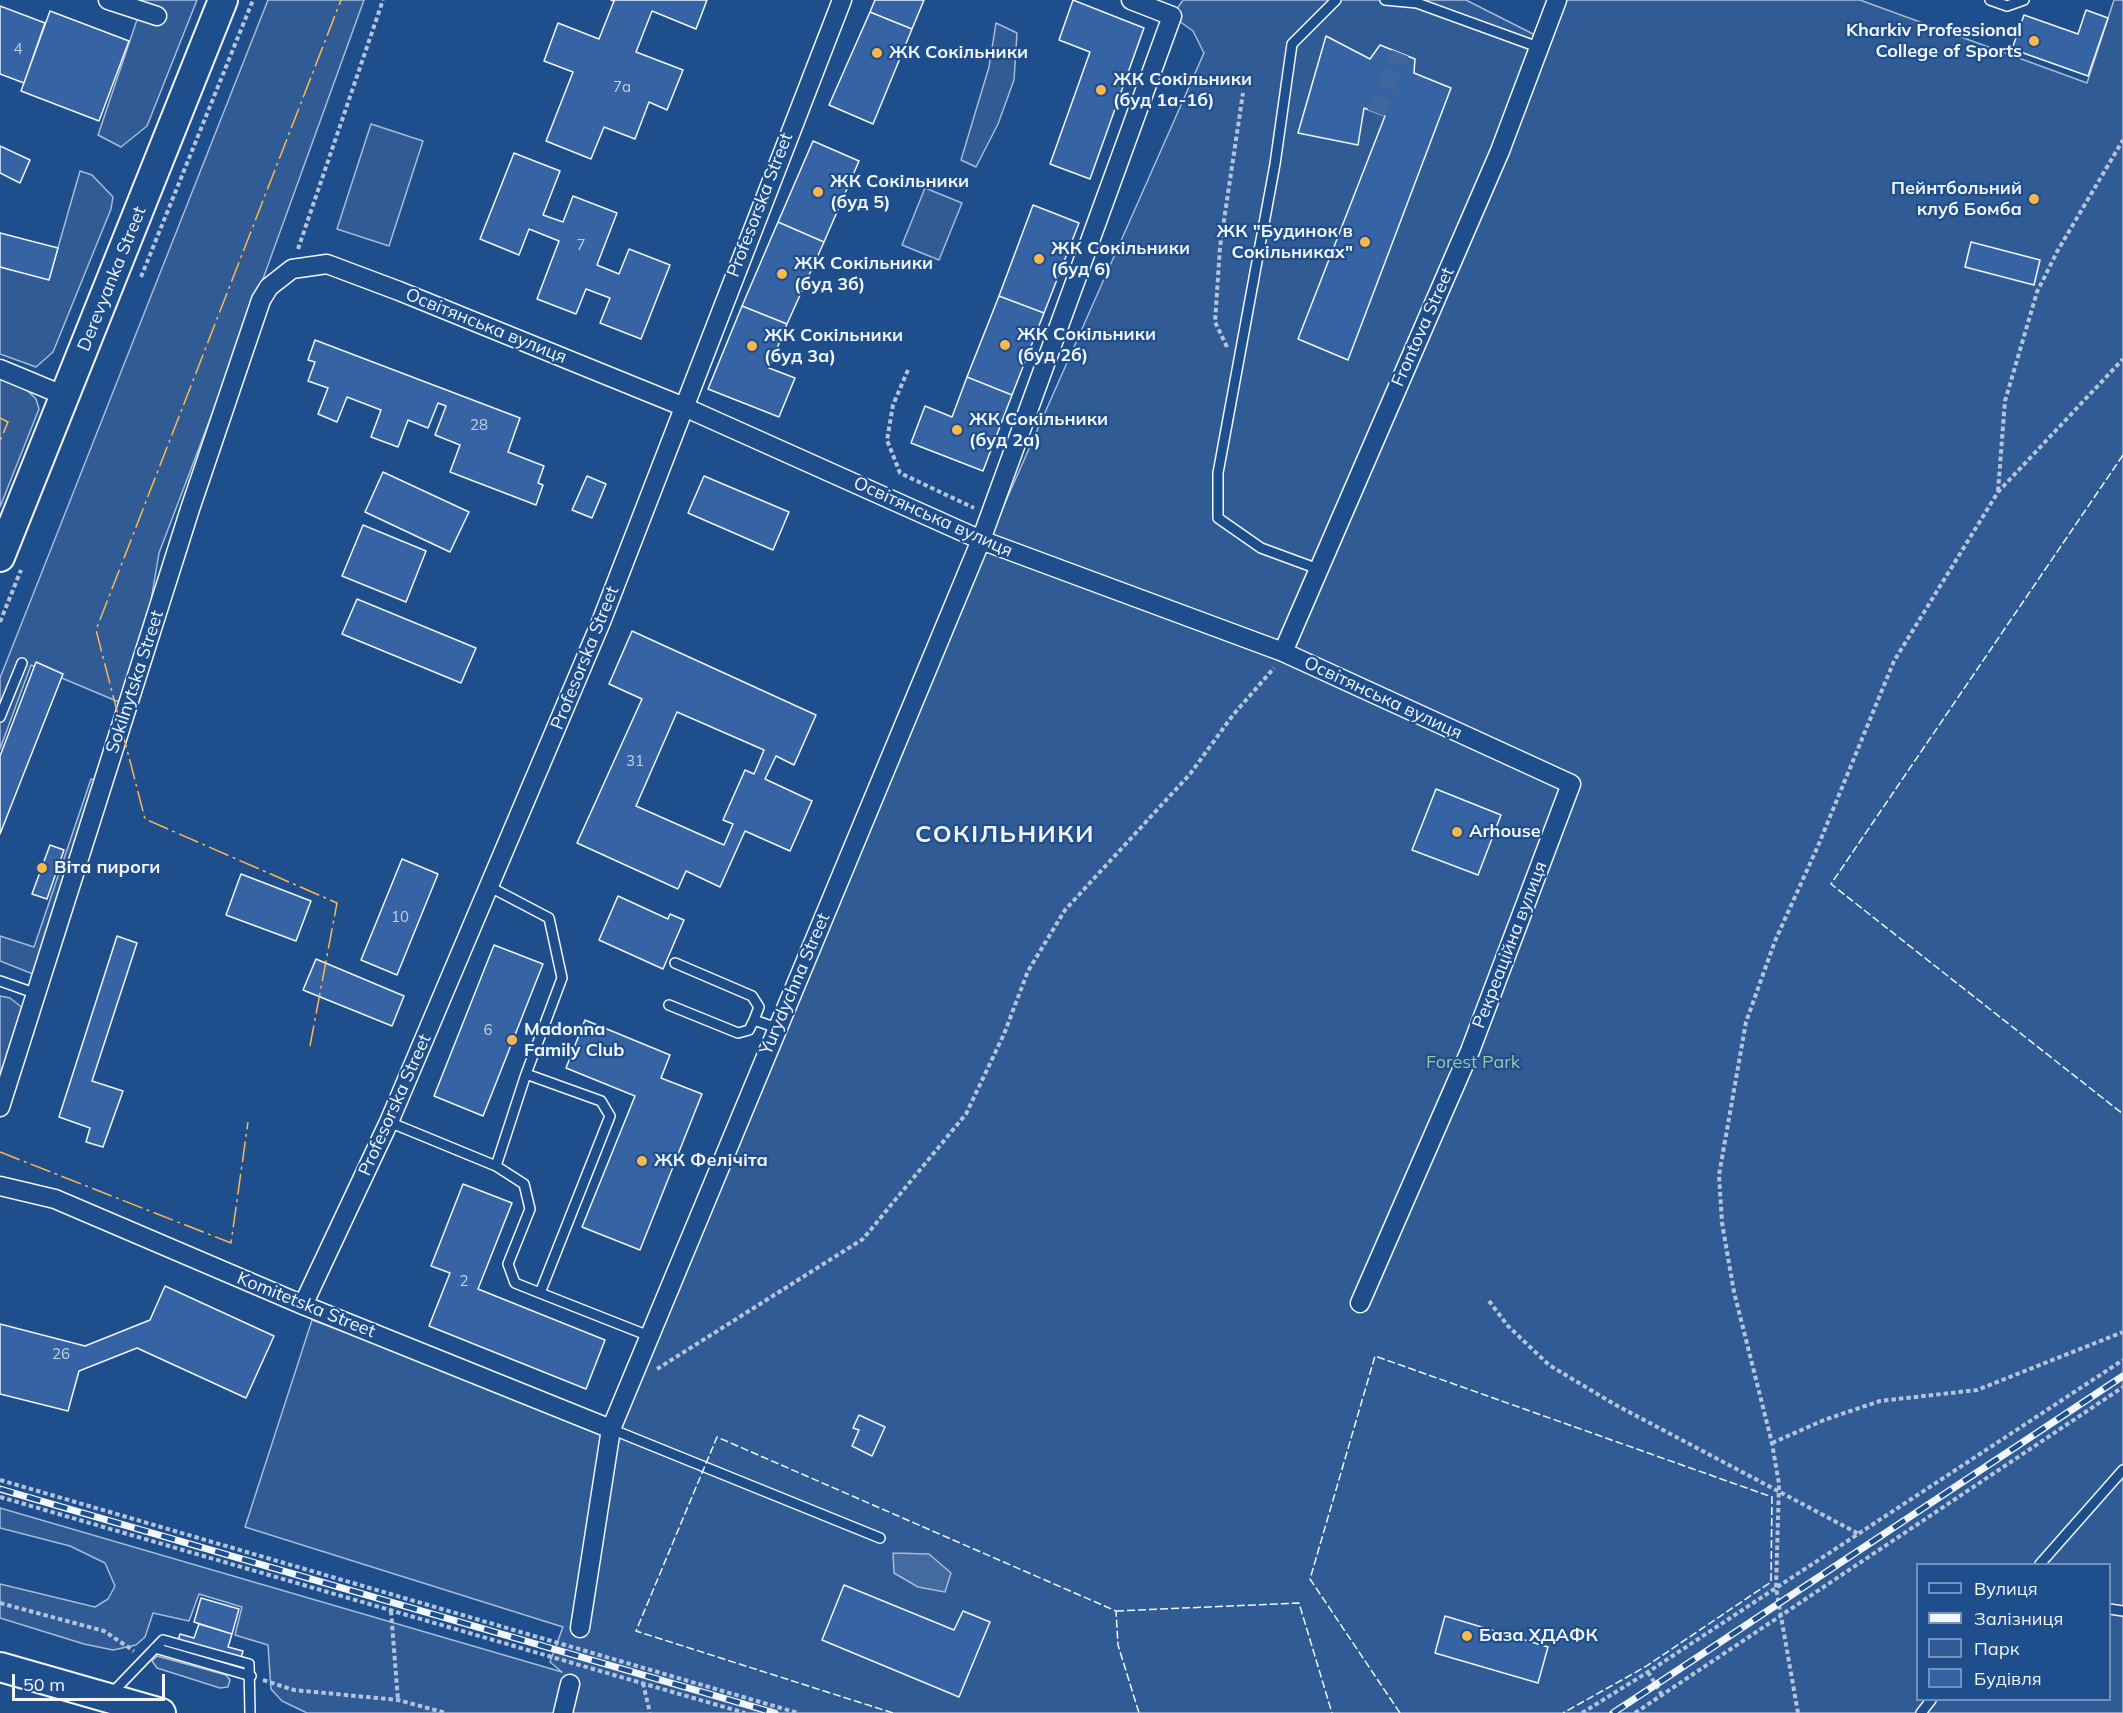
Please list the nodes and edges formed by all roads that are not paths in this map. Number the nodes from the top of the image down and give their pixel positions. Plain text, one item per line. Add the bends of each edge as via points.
1 (108, 0) edge
2 (223, 0) edge
3 (842, 0) edge
4 (1131, 0) edge
5 (1336, 0) edge
6 (1385, 0) edge
7 (1557, 0) edge
8 (1990, 0) edge
9 (2024, 0) edge
10 (157, 16) dead end
11 (1538, 46) junction
12 (292, 269) joint
13 (0, 369) edge
14 (65, 396) junction
15 (682, 406) junction
16 (981, 540) junction
17 (0, 557) edge
18 (1318, 569) junction
19 (1283, 652) junction
20 (22, 663) dead end
21 (0, 717) edge
22 (1571, 784) joint
23 (489, 887) junction
24 (675, 963) dead end
25 (0, 981) edge
26 (37, 994) junction
27 (669, 1005) dead end
28 (754, 1020) junction
29 (777, 1028) junction
30 (526, 1074) junction
31 (0, 1107) edge
32 (389, 1122) junction
33 (496, 1166) junction
34 (0, 1186) edge
35 (540, 1293) junction
36 (1360, 1303) dead end
37 (303, 1305) junction
38 (649, 1335) junction
39 (611, 1429) junction
40 (2123, 1470) edge
41 (880, 1538) dead end
42 (2041, 1563) edge
43 (580, 1628) dead end
44 (0, 1667) edge
45 (570, 1684) dead end
46 (107, 1697) junction
47 (1930, 1701) edge
48 (161, 1713) edge
49 (250, 1713) edge
50 (563, 1713) edge
51 (1921, 1713) edge

1 - 10 street
2 - 14 main road, Derevyanka Street
3 - 15 street, Profesorska Street
4 - 16 street, Yurydychna Street via 1172,16
5 - 18 lane via 1292,44 1275,164 1218,473 1218,518 1261,548
6 - 11 lane via 1417,3
7 - 11 street, Frontova Street
8 - 9 lane via 2007,6
11 - 18 street, Frontova Street via 1500,151
12 - 15 street, Освітянська вулиця via 327,264
12 - 26 street, Sokilnytska Street via 269,287 261,300 190,509
13 - 14 street
14 - 17 main road, Derevyanka Street
15 - 16 street, Освітянська вулиця
15 - 23 street, Profesorska Street via 601,622
16 - 19 street, Освітянська вулиця
16 - 29 street, Yurydychna Street
18 - 19 street, Frontova Street
19 - 22 street, Освітянська вулиця
20 - 21 lane
22 - 36 street, Рекреаційна вулиця via 1470,1051
23 - 30 lane via 549,918 562,978
23 - 32 street, Profesorska Street
24 - 28 lane via 752,996 759,1007
25 - 26 lane
26 - 31 street, Sokilnytska Street
27 - 28 lane via 738,1034 749,1030
28 - 29 lane
29 - 38 street, Yurydychna Street
30 - 33 lane
30 - 35 lane via 601,1101 610,1116
32 - 33 lane
32 - 37 street, Profesorska Street
33 - 35 lane via 524,1184 530,1209 508,1264 515,1283
34 - 37 street, Komitetska Street via 55,1199
35 - 38 lane
37 - 39 street, Komitetska Street
38 - 39 street, Yurydychna Street
39 - 41 lane
39 - 43 street, Yurydychna Street
40 - 42 lane
44 - 46 main road
45 - 50 street
46 - 48 main road
46 - 49 lane via 163,1640 249,1664
47 - 51 lane

